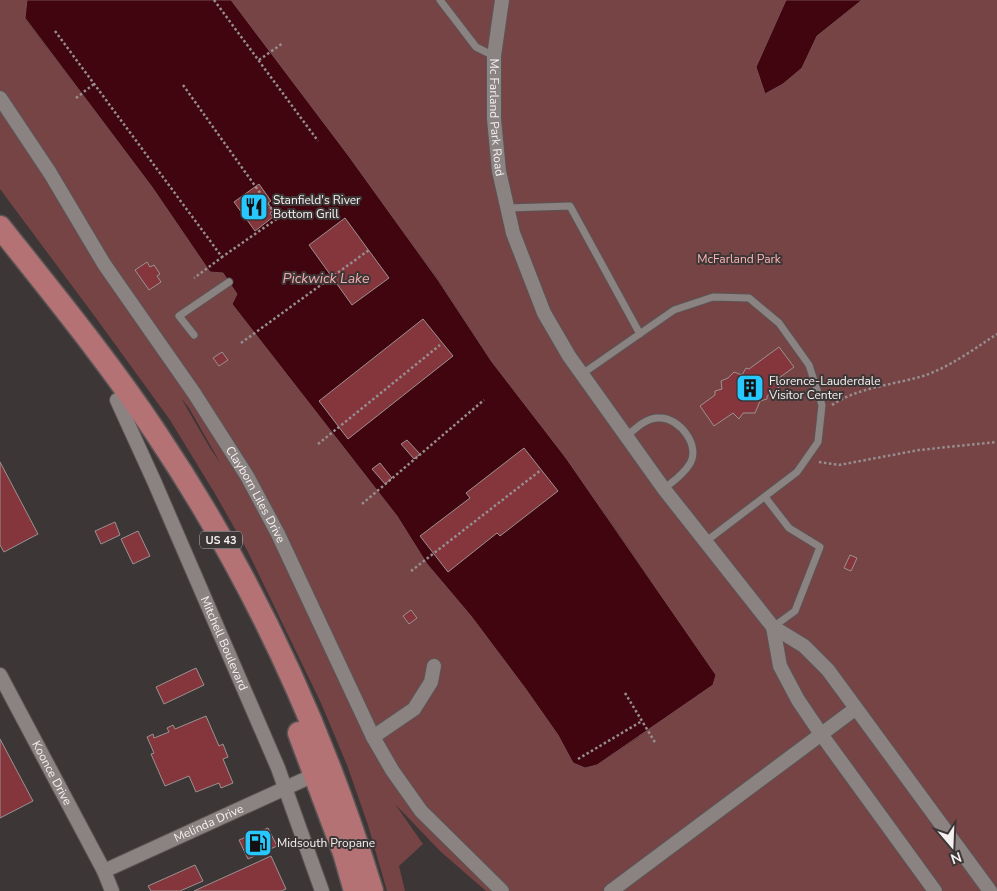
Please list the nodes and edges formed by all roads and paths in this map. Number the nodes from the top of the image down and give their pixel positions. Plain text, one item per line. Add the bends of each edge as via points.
1 (214, 0) edge
2 (440, 0) edge
3 (502, 0) edge
4 (55, 31) dead end
5 (283, 43) dead end
6 (494, 56) junction
7 (259, 60) junction
8 (94, 84) junction
9 (183, 85) dead end
10 (0, 98) edge
11 (76, 98) dead end
12 (318, 141) dead end
13 (506, 208) junction
14 (0, 228) edge
15 (0, 249) edge
16 (369, 250) dead end
17 (222, 257) junction
18 (194, 278) dead end
19 (230, 282) dead end
20 (640, 334) junction
21 (997, 334) edge
22 (194, 335) dead end
23 (242, 343) dead end
24 (440, 345) dead end
25 (582, 374) junction
26 (117, 400) junction
27 (484, 400) dead end
28 (828, 408) dead end
29 (627, 436) junction
30 (997, 442) edge
31 (318, 444) dead end
32 (819, 462) dead end
33 (541, 470) dead end
34 (664, 489) junction
35 (765, 496) junction
36 (362, 504) dead end
37 (706, 542) junction
38 (411, 571) dead end
39 (773, 627) junction
40 (434, 666) dead end
41 (0, 675) edge
42 (625, 694) dead end
43 (855, 709) junction
44 (642, 721) junction
45 (821, 734) junction
46 (373, 737) junction
47 (656, 744) dead end
48 (578, 759) dead end
49 (314, 775) junction
50 (286, 787) junction
51 (104, 871) junction
52 (112, 891) edge
53 (322, 891) edge
54 (355, 891) edge
55 (372, 891) edge
56 (502, 891) edge
57 (611, 891) edge
58 (935, 891) edge
59 (990, 891) edge

1 - 7 path
2 - 6 lane via 476,47
3 - 6 street, Mc Farland Park Road
4 - 8 path
5 - 7 path
6 - 13 street, Mc Farland Park Road via 494,118
7 - 12 path
8 - 11 path
8 - 17 path
9 - 17 path via 278,218
10 - 46 street, Clayborn Liles Drive via 46,166 104,264 247,476 278,534
13 - 20 lane via 570,206
13 - 25 street, Mc Farland Park Road via 512,233 544,313
14 - 55 highway, US 43 via 100,352 156,433 216,531 256,604 305,710
15 - 26 highway, US 43
16 - 23 path
17 - 18 path
19 - 22 lane via 179,316
20 - 25 lane
20 - 35 lane via 674,310 713,296 749,298 779,324 809,365 822,405 818,442 797,472
21 - 28 path via 963,356 924,375 842,398
24 - 31 path
25 - 29 street, Mc Farland Park Road
26 - 49 highway, US 43 via 154,454 228,581 278,685
26 - 50 street, Mitchell Boulevard
27 - 36 path
29 - 34 street, Mc Farland Park Road
29 - 34 lane via 644,422 660,418 675,422 685,432 693,448 691,464
30 - 32 path via 919,450 839,465
33 - 38 path
34 - 37 street, Mc Farland Park Road
35 - 37 lane
35 - 39 lane via 790,528 820,547 795,611
37 - 39 street, Mc Farland Park Road
39 - 43 street via 804,646 828,670
39 - 45 street via 780,666
40 - 46 street via 431,682 414,709
41 - 51 street, Koonce Drive
42 - 44 path
43 - 45 street
43 - 59 street
44 - 47 path
44 - 48 path
45 - 57 street
45 - 58 street
46 - 56 street, Clayborn Liles Drive via 421,811
49 - 50 street, Melinda Drive
49 - 54 highway, US 43
50 - 51 street, Melinda Drive
50 - 53 street, Mitchell Boulevard
51 - 52 street, Koonce Drive

